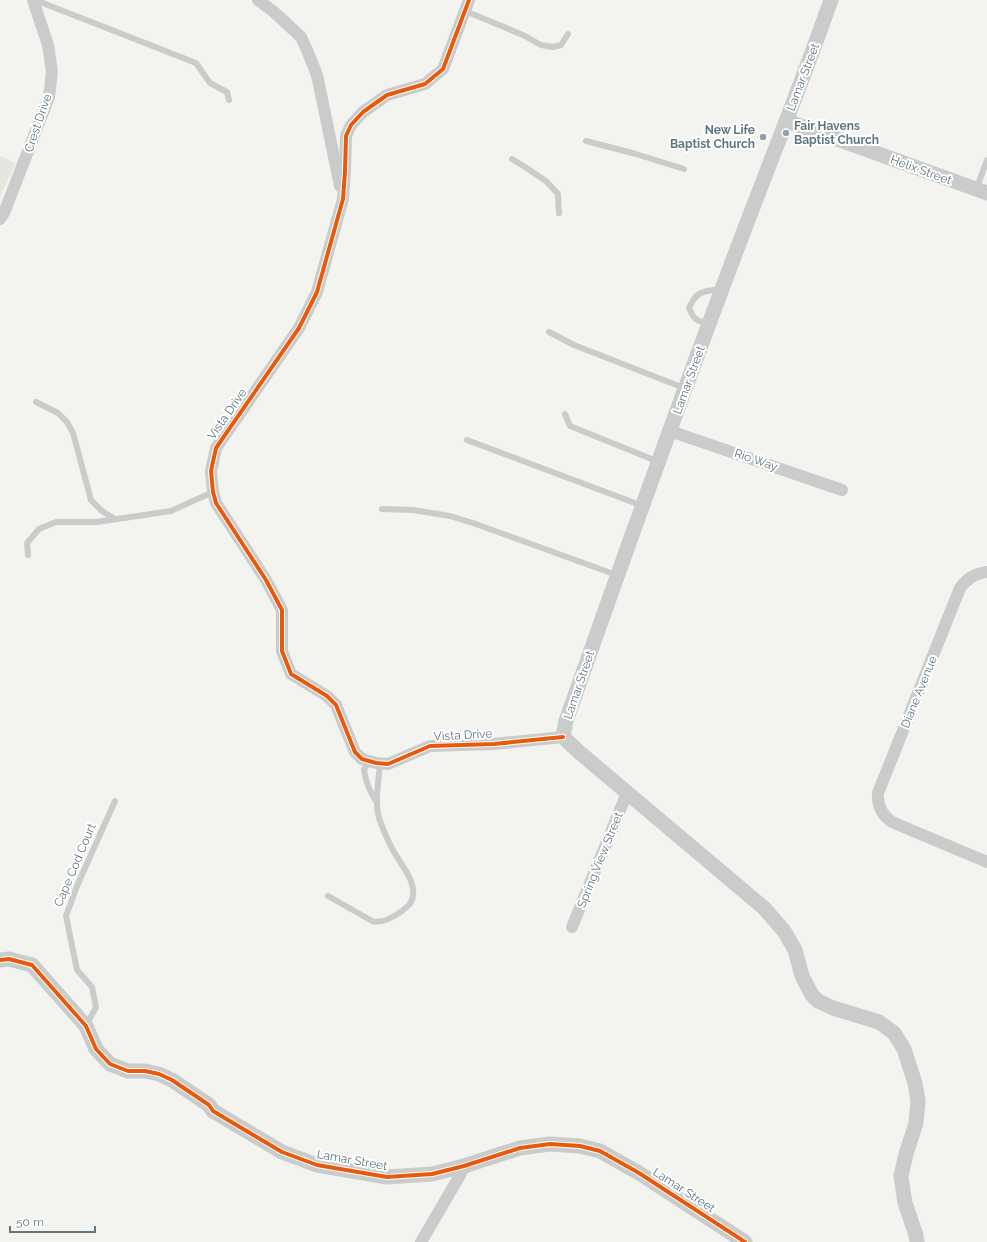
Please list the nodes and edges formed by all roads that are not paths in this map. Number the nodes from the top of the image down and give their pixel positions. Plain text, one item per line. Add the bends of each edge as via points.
1 (34, 0) edge
2 (258, 0) edge
3 (831, 0) edge
4 (467, 6) edge
5 (568, 34) dead end
6 (229, 100) dead end
7 (786, 121) junction
8 (586, 141) dead end
9 (512, 159) dead end
10 (987, 160) edge
11 (684, 169) dead end
12 (982, 192) edge
13 (343, 199) junction
14 (559, 213) dead end
15 (0, 219) edge
16 (722, 288) junction
17 (709, 324) junction
18 (549, 332) dead end
19 (686, 388) junction
20 (36, 402) dead end
21 (565, 414) dead end
22 (670, 431) junction
23 (467, 440) dead end
24 (659, 462) junction
25 (842, 490) dead end
26 (213, 492) junction
27 (643, 506) junction
28 (382, 509) dead end
29 (115, 519) junction
30 (28, 555) dead end
31 (987, 572) edge
32 (616, 580) junction
33 (563, 737) junction
34 (375, 762) junction
35 (627, 793) junction
36 (115, 801) dead end
37 (377, 803) junction
38 (987, 862) edge
39 (328, 896) dead end
40 (572, 927) dead end
41 (0, 960) edge
42 (86, 1026) junction
43 (464, 1166) junction
44 (421, 1242) edge
45 (746, 1242) edge
46 (917, 1242) edge

1 - 6 lane via 196,63 210,83 228,92
1 - 15 street, Crest Drive via 48,45 52,72 49,97
2 - 13 street via 301,37 307,50 317,74
3 - 7 street, Lamar Street
4 - 5 lane via 541,45 561,45
4 - 13 street, Vista Drive via 443,69 424,84 387,95 363,112 351,125 346,136
7 - 12 street, Helix Street
7 - 16 street, Lamar Street
8 - 11 lane
9 - 14 lane via 546,181 558,194
10 - 12 lane
13 - 26 street, Vista Drive via 317,292 299,328 216,448 211,471
16 - 17 street, Lamar Street
16 - 17 lane via 694,297 689,308 692,317
17 - 19 street, Lamar Street
18 - 19 lane via 574,345
19 - 22 street, Lamar Street
20 - 29 lane via 58,413 67,422 73,433 91,500
21 - 24 lane via 570,426
22 - 24 street, Lamar Street
22 - 25 street, Rio Way
23 - 27 lane
24 - 27 street, Lamar Street
26 - 29 lane via 170,511
26 - 34 street, Vista Drive via 216,503 266,580 282,610 282,650 291,674 336,704 355,752 362,759
27 - 32 street, Lamar Street
28 - 32 lane via 413,510 450,516 611,573
29 - 30 lane via 97,522 56,522 46,526 39,529 27,543
31 - 38 street, Diane Avenue via 967,580 960,588 878,792 881,810 892,822
32 - 33 street, Lamar Street via 566,721
33 - 34 street, Vista Drive via 494,744 430,746 388,764
33 - 35 street
34 - 37 lane
34 - 37 lane via 364,769 370,793
35 - 40 street, Spring View Street
35 - 46 street via 764,908 784,931 795,950 802,976 818,1001 879,1022 894,1033 904,1049 915,1082 918,1101 916,1124 901,1176 905,1203
36 - 42 lane, Cape Cod Court via 66,916 77,970 92,987 96,1007
37 - 39 lane via 382,826 413,888 409,904 395,917 374,922
41 - 42 street, Lamar Street via 9,959 32,965
42 - 43 street, Lamar Street via 96,1049 110,1064 128,1071 159,1074 172,1080 214,1111 282,1152 317,1166 387,1177 432,1174
43 - 44 street
43 - 45 street, Lamar Street via 520,1148 550,1144 580,1146 600,1151

